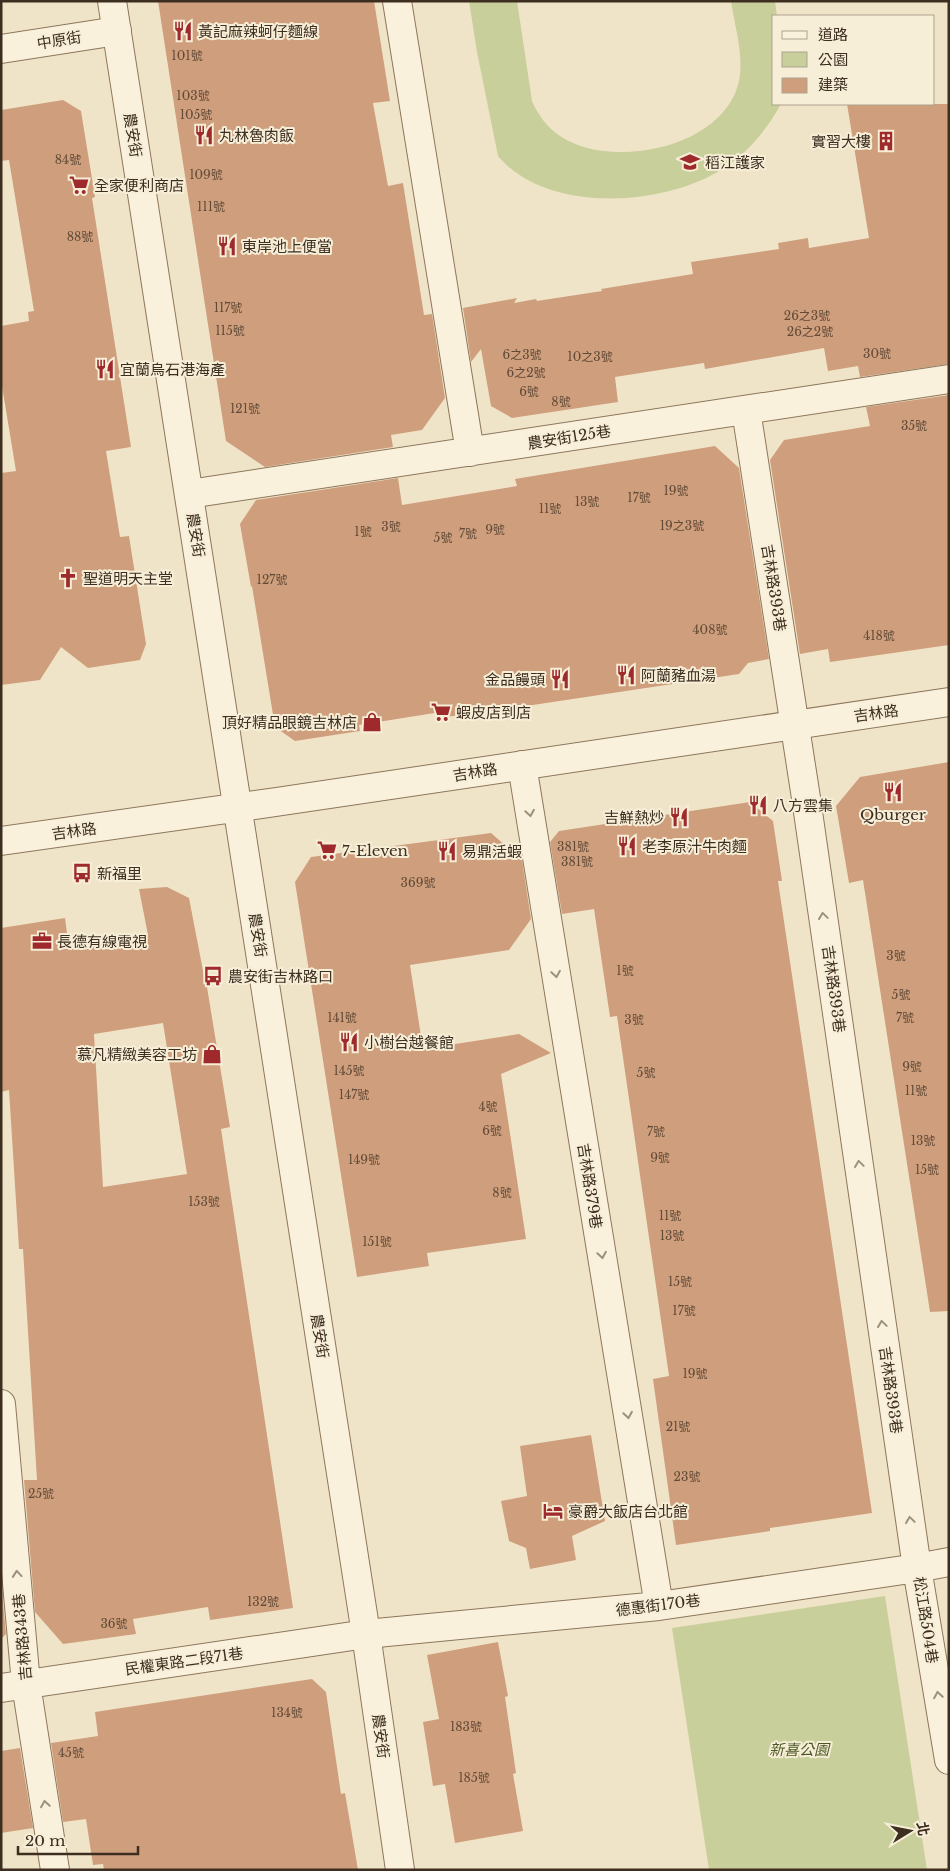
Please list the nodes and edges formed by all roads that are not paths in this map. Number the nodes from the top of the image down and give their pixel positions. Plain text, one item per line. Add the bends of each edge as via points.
1 (112, 1) edge
2 (397, 1) edge
3 (117, 31) junction
4 (1, 49) edge
5 (949, 379) edge
6 (746, 410) junction
7 (470, 452) junction
8 (189, 494) junction
9 (949, 702) edge
10 (795, 726) junction
11 (522, 765) junction
12 (238, 808) junction
13 (1, 841) edge
14 (1, 1404) edge
15 (949, 1562) edge
16 (917, 1568) junction
17 (659, 1606) junction
18 (366, 1634) junction
19 (14, 1686) edge
20 (949, 1760) edge
21 (55, 1870) edge
22 (400, 1870) edge

1 - 3 street, 農安街
2 - 7 street
3 - 4 street, 中原街
3 - 8 street, 農安街
5 - 6 street, 農安街125巷
6 - 7 street, 農安街125巷
6 - 10 street, 吉林路393巷
7 - 8 street, 農安街125巷
8 - 12 street, 農安街
9 - 10 street, 吉林路
10 - 11 street, 吉林路
16 -> 10 street, 吉林路393巷
11 - 12 street, 吉林路
11 -> 17 street, 吉林路379巷
12 - 13 street, 吉林路
12 - 18 street, 農安街
19 -> 14 street, 吉林路343巷
15 - 16 street, 德惠街170巷
16 - 17 street, 德惠街170巷
20 -> 16 street, 松江路504巷
17 - 18 street, 德惠街170巷
18 - 19 street, 民權東路二段71巷
18 - 22 street, 農安街
21 -> 19 street, 吉林路343巷

